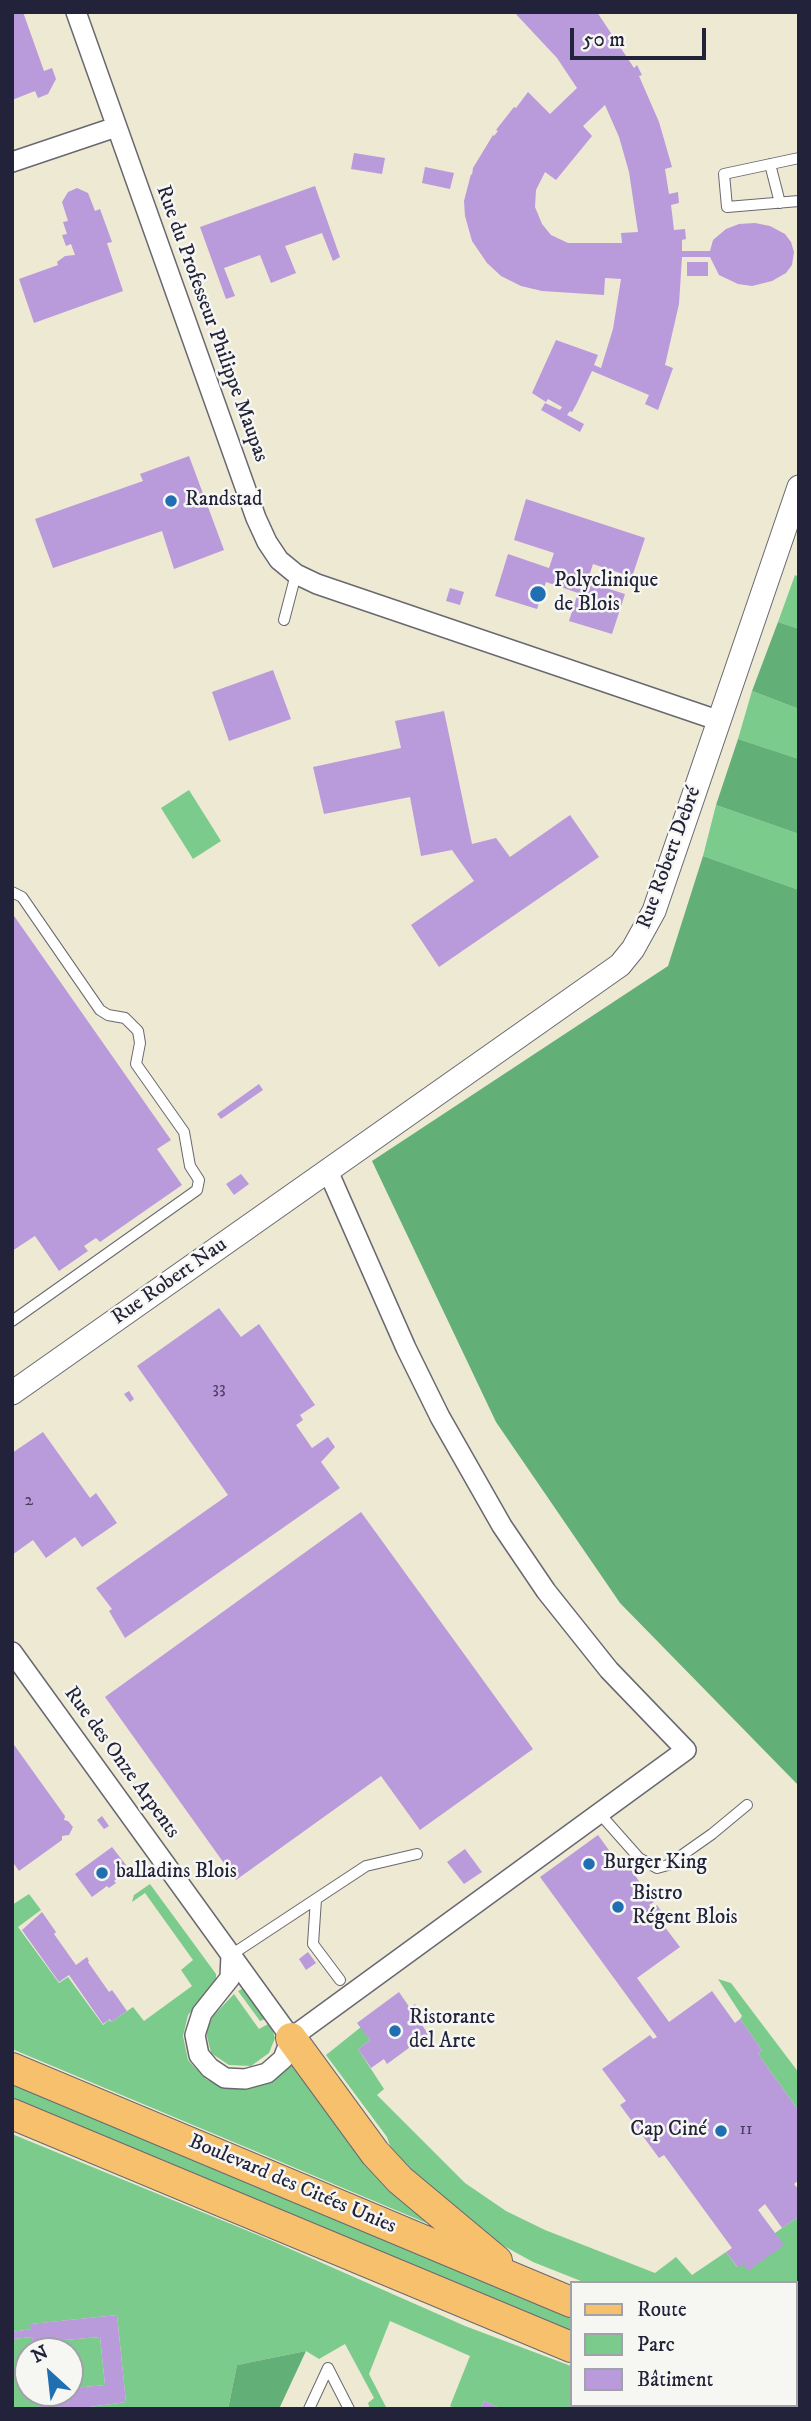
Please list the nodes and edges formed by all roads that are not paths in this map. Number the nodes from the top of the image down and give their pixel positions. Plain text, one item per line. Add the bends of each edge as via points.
1 (76, 12) edge
2 (116, 127) junction
3 (799, 158) edge
4 (12, 162) edge
5 (771, 164) junction
6 (799, 201) edge
7 (780, 202) junction
8 (799, 487) edge
9 (296, 574) junction
10 (284, 620) dead end
11 (720, 721) junction
12 (12, 892) edge
13 (328, 1171) junction
14 (12, 1321) edge
15 (12, 1393) edge
16 (12, 1652) edge
17 (747, 1805) dead end
18 (600, 1814) junction
19 (417, 1854) dead end
20 (317, 1899) junction
21 (231, 1955) junction
22 (340, 1980) dead end
23 (291, 2038) junction
24 (12, 2068) edge
25 (12, 2114) edge
26 (521, 2281) junction
27 (570, 2302) edge
28 (570, 2347) edge
29 (309, 2409) edge
30 (349, 2409) edge

1 - 2 street, Rue du Professeur Philippe Maupas
2 - 4 street
2 - 9 street, Rue du Professeur Philippe Maupas via 256,518 279,560
3 - 5 lane
5 - 7 lane
5 - 7 lane via 723,174 727,207
6 - 7 lane
8 - 11 street, Rue Robert Debré
9 - 10 lane
9 - 11 street, Rue du Professeur Philippe Maupas
11 - 13 street, Rue Robert Debré via 654,911 634,949 620,965
12 - 14 lane via 22,897 100,1010 125,1018 138,1031 136,1064 184,1132 190,1166 199,1180 197,1189
13 - 15 street, Rue Robert Nau
13 - 18 street via 406,1348 502,1526 609,1670 686,1750
16 - 21 street, Rue des Onze Arpents
17 - 18 lane via 668,1865 657,1868 639,1858
18 - 23 street
19 - 20 lane via 366,1866
20 - 21 lane
20 - 22 lane via 313,1944
21 - 23 street, Rue des Onze Arpents
21 - 23 street via 230,1978 202,2013 195,2035 199,2055 225,2078 245,2079 267,2073 283,2059
23 - 26 main road via 383,2162
24 - 26 main road, Boulevard des Citées Unies
25 - 28 main road, Boulevard des Citées Unies
26 - 27 main road, Boulevard des Citées Unies
29 - 30 lane via 328,2368

